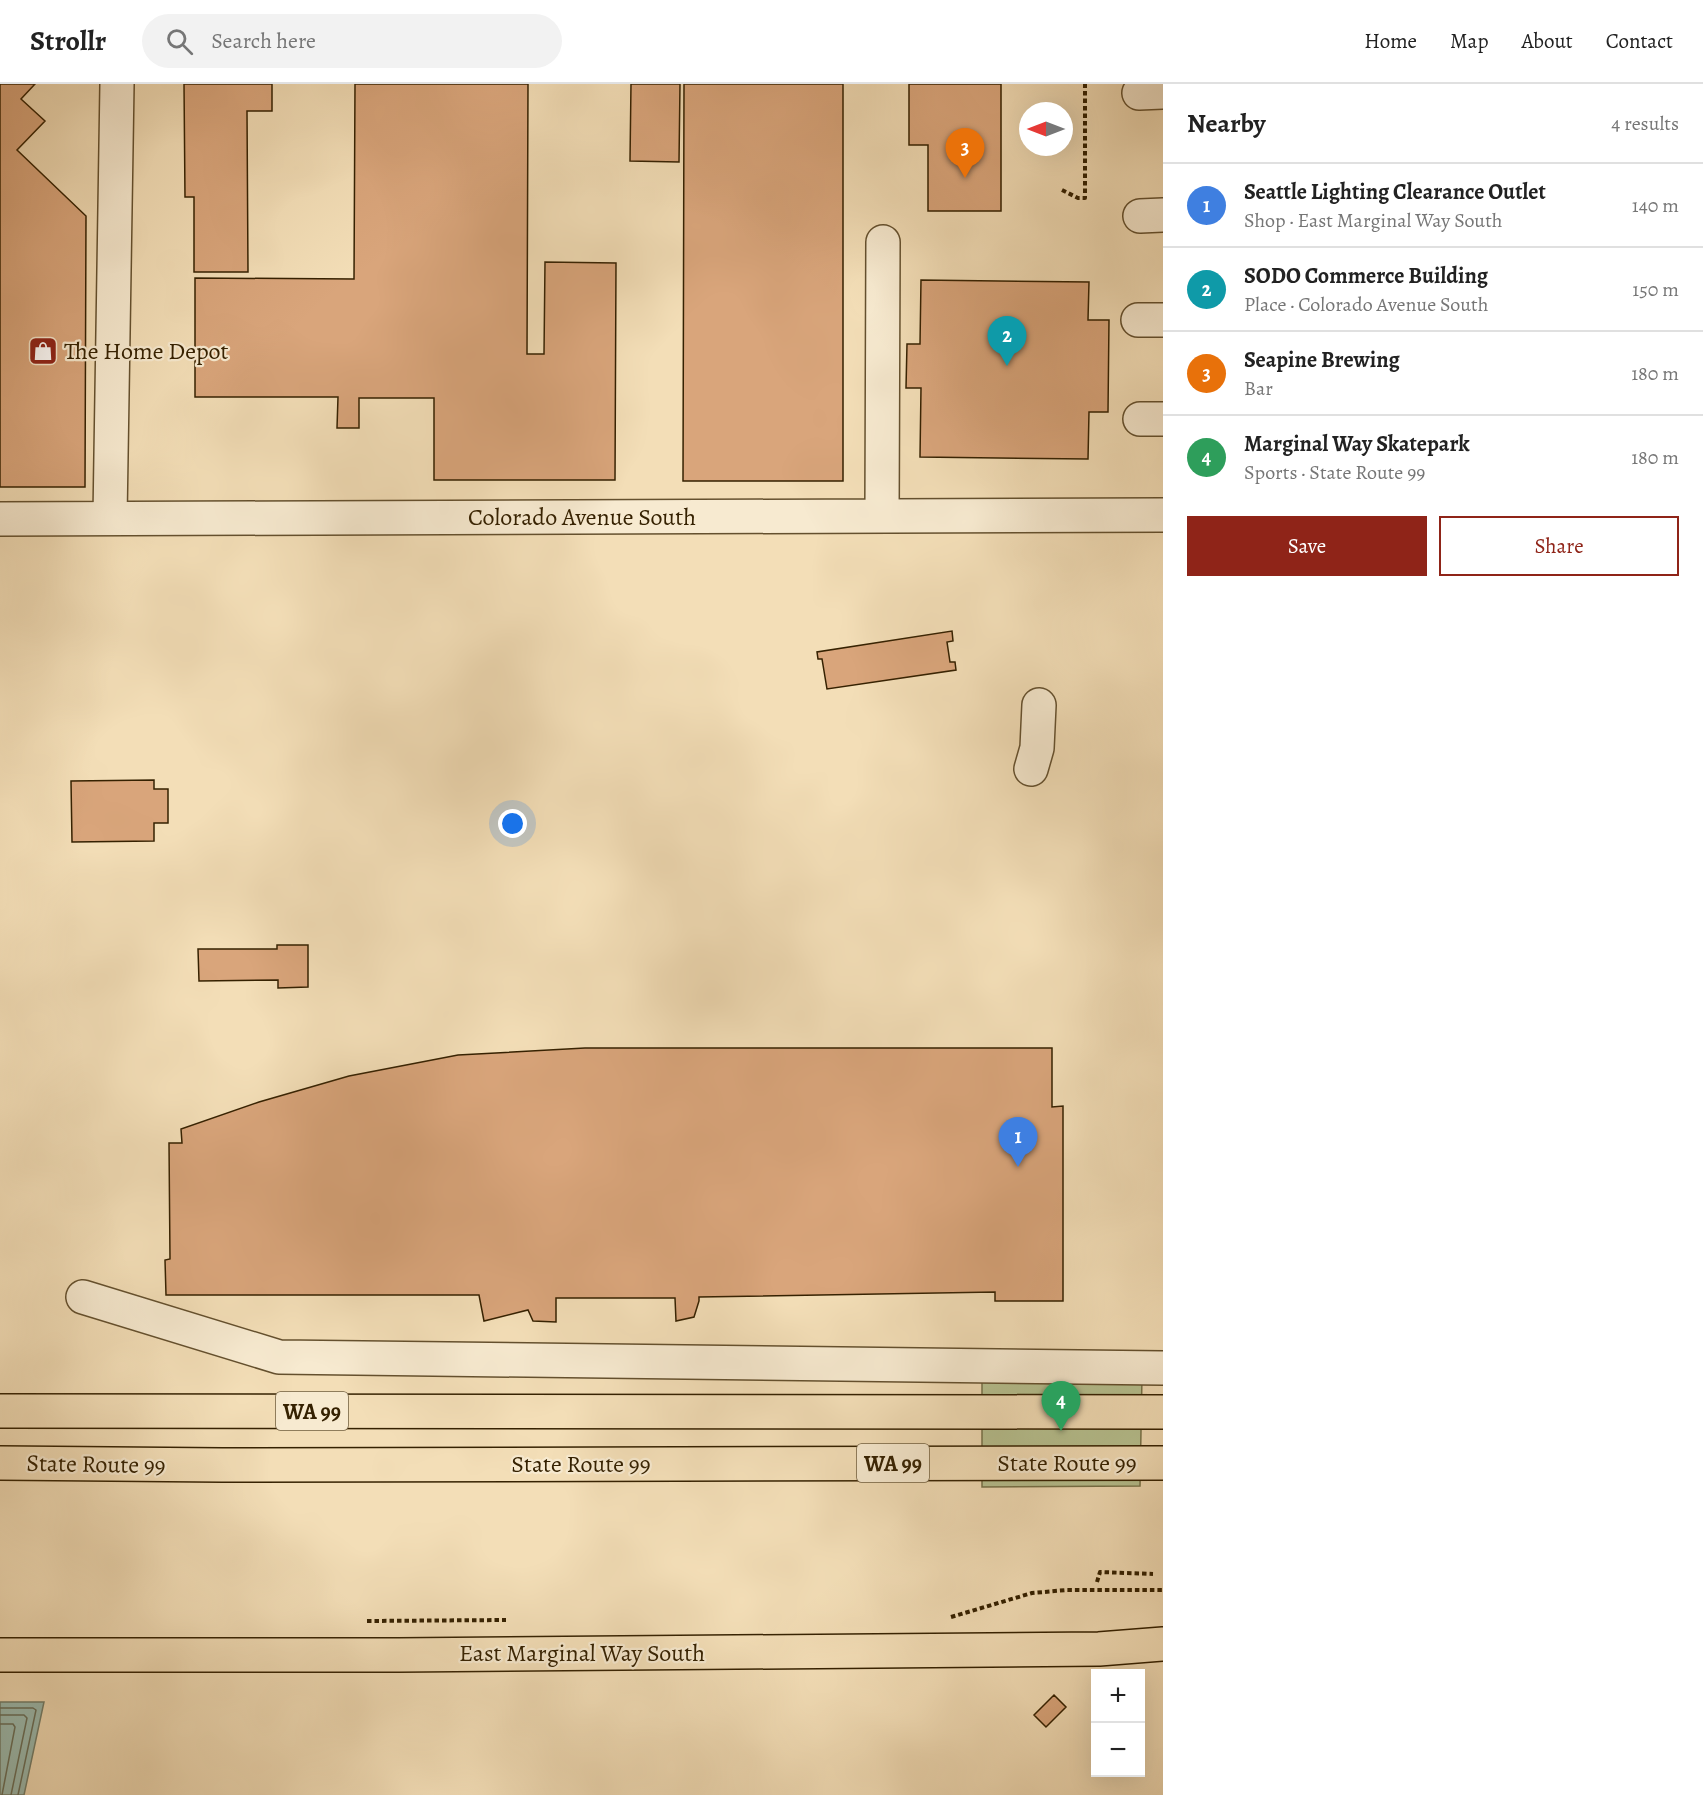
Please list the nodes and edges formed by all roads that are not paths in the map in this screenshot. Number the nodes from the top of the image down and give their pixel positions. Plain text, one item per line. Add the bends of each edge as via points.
1 (117, 84) edge
2 (883, 242) dead end
3 (1163, 515) edge
4 (882, 516) junction
5 (110, 518) junction
6 (0, 519) edge
7 (1039, 705) dead end
8 (1031, 769) dead end
9 (83, 1297) dead end
10 (1163, 1368) edge
11 (0, 1411) edge
12 (1163, 1412) edge
13 (0, 1463) edge
14 (1163, 1463) edge
15 (1163, 1644) edge
16 (0, 1655) edge

1 - 5 street
2 - 4 street
3 - 4 street, Colorado Avenue South
4 - 5 street, Colorado Avenue South
5 - 6 street, Colorado Avenue South
7 - 8 street via 1037,748
9 - 10 street via 279,1357
11 - 12 main road, WA 99
13 - 14 main road, State Route 99 / WA 99
15 - 16 main road, East Marginal Way South via 1076,1649

